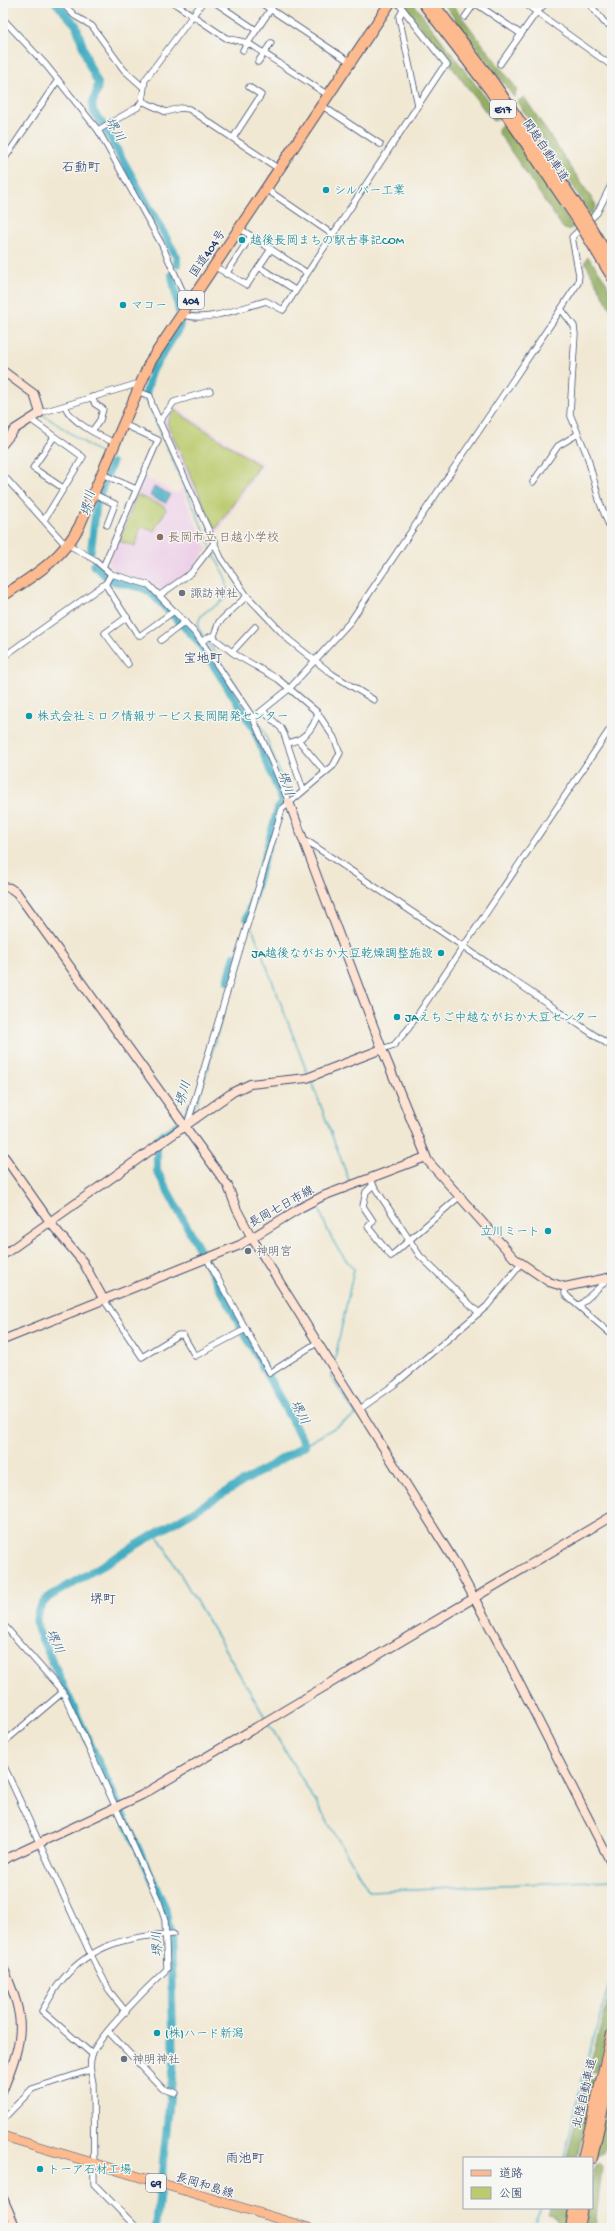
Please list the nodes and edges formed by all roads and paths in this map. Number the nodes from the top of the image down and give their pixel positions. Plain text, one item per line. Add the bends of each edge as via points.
1 (62, 3) edge
2 (174, 3) edge
3 (202, 3) edge
4 (216, 3) edge
5 (261, 3) edge
6 (275, 3) edge
7 (390, 3) edge
8 (398, 3) edge
9 (423, 3) edge
10 (433, 3) edge
11 (475, 3) edge
12 (524, 3) edge
13 (546, 3) edge
14 (589, 3) edge
15 (271, 9) junction
16 (403, 10) junction
17 (536, 14) junction
18 (192, 15) junction
19 (465, 17) dead end
20 (3, 20) edge
21 (612, 27) edge
22 (256, 30) junction
23 (521, 34) junction
24 (248, 42) junction
25 (271, 43) dead end
26 (243, 50) dead end
27 (265, 53) junction
28 (258, 62) dead end
29 (350, 62) junction
30 (500, 64) dead end
31 (612, 66) edge
32 (58, 80) junction
33 (143, 87) junction
34 (249, 87) dead end
35 (328, 95) junction
36 (142, 101) junction
37 (321, 105) junction
38 (418, 106) junction
39 (102, 128) junction
40 (233, 138) junction
41 (380, 144) dead end
42 (3, 161) edge
43 (279, 169) junction
44 (612, 183) edge
45 (266, 189) junction
46 (580, 217) junction
47 (239, 228) junction
48 (332, 234) junction
49 (251, 236) junction
50 (271, 249) junction
51 (601, 251) junction
52 (612, 262) edge
53 (214, 266) junction
54 (259, 267) junction
55 (307, 272) junction
56 (226, 274) junction
57 (612, 277) edge
58 (295, 290) junction
59 (192, 299) junction
60 (562, 310) junction
61 (182, 314) junction
62 (3, 371) edge
63 (142, 390) junction
64 (210, 391) dead end
65 (92, 398) junction
66 (64, 406) junction
67 (40, 413) junction
68 (30, 419) junction
69 (159, 422) junction
70 (123, 424) junction
71 (92, 431) junction
72 (578, 434) junction
73 (54, 437) junction
74 (116, 443) junction
75 (3, 444) edge
76 (3, 475) edge
77 (105, 475) junction
78 (533, 482) dead end
79 (63, 488) junction
80 (136, 489) junction
81 (97, 496) junction
82 (44, 520) junction
83 (107, 525) dead end
84 (612, 532) edge
85 (214, 542) junction
86 (69, 546) junction
87 (103, 566) junction
88 (112, 574) junction
89 (105, 584) junction
90 (3, 596) edge
91 (160, 596) junction
92 (247, 596) junction
93 (174, 611) junction
94 (127, 617) junction
95 (185, 622) junction
96 (254, 627) dead end
97 (213, 638) junction
98 (161, 640) dead end
99 (202, 641) junction
100 (232, 652) junction
101 (3, 657) edge
102 (316, 660) junction
103 (128, 664) dead end
104 (289, 688) junction
105 (374, 700) dead end
106 (263, 711) junction
107 (318, 714) junction
108 (252, 718) junction
109 (612, 726) edge
110 (299, 741) junction
111 (287, 743) junction
112 (325, 772) junction
113 (303, 790) junction
114 (289, 802) junction
115 (303, 841) junction
116 (3, 887) edge
117 (464, 946) junction
118 (612, 1047) edge
119 (382, 1049) junction
120 (184, 1126) junction
121 (3, 1155) edge
122 (426, 1157) junction
123 (372, 1182) junction
124 (460, 1196) junction
125 (50, 1222) junction
126 (252, 1238) junction
127 (410, 1240) junction
128 (3, 1255) edge
129 (207, 1259) junction
130 (521, 1264) junction
131 (611, 1278) edge
132 (565, 1287) junction
133 (104, 1300) junction
134 (579, 1306) junction
135 (479, 1313) junction
136 (246, 1329) junction
137 (612, 1335) edge
138 (3, 1340) edge
139 (318, 1342) junction
140 (360, 1409) junction
141 (612, 1516) edge
142 (473, 1599) junction
143 (3, 1624) edge
144 (63, 1692) junction
145 (3, 1743) edge
146 (3, 1764) edge
147 (116, 1807) junction
148 (41, 1843) junction
149 (3, 1860) edge
150 (612, 1865) edge
151 (165, 1934) junction
152 (173, 1934) dead end
153 (91, 1955) junction
154 (3, 1967) edge
155 (126, 2012) junction
156 (108, 2031) junction
157 (612, 2034) edge
158 (92, 2054) junction
159 (612, 2068) edge
160 (90, 2070) junction
161 (3, 2090) edge
162 (176, 2093) dead end
163 (3, 2119) edge
164 (3, 2136) edge
165 (583, 2157) edge
166 (592, 2157) edge
167 (95, 2164) junction
168 (3, 2198) edge
169 (574, 2209) edge
170 (582, 2209) edge
171 (16, 2228) edge
172 (137, 2228) edge
173 (309, 2228) edge
174 (571, 2228) edge
175 (578, 2228) edge

1 - 33 street via 75,16 92,26 124,70
2 - 18 street
3 - 18 street
4 - 22 street
5 - 15 street
6 - 15 street
7 - 29 highway, 国道404号 / 404
8 - 16 street
9 - 46 highway, 関越自動車道 / E17
10 - 46 highway, 関越自動車道 / E17 via 515,113
11 - 19 street
11 - 23 street
12 - 17 street
13 - 17 street
14 - 21 street via 604,22
15 - 22 street
15 - 29 street
16 - 38 street via 399,18
16 - 38 street via 447,65
17 - 23 street
17 - 31 street
18 - 24 street via 226,38
18 - 33 street via 145,80
20 - 32 street
22 - 24 street
23 - 30 street
24 - 26 street
24 - 27 street
25 - 27 street
27 - 28 street
27 - 35 street
29 - 35 highway, 国道404号 / 404
32 - 39 street
32 - 42 street
33 - 36 street
34 - 40 street via 261,95
35 - 37 highway, 国道404号 / 404
36 - 39 street via 134,110
36 - 40 street via 166,112 180,108 189,109
37 - 41 street
37 - 43 highway, 国道404号 / 404
38 - 48 street
39 - 59 street via 162,244 182,290
40 - 43 street
43 - 45 highway, 国道404号 / 404
44 - 60 street via 597,213 572,237 579,276 578,283
45 - 47 highway, 国道404号 / 404
45 - 48 street
46 - 51 highway, 関越自動車道, bridge
47 - 49 street
47 - 53 highway, 国道404号 / 404
48 - 55 street
49 - 50 street
49 - 56 street
50 - 54 street
50 - 55 street
51 - 52 highway, 関越自動車道
51 - 57 highway, 関越自動車道
53 - 56 street
53 - 59 highway, 国道404号 / 404
54 - 56 street via 244,286
54 - 58 street
55 - 58 street
58 - 61 street via 282,310 266,302 194,318
59 - 61 highway, 国道404号 / 404
60 - 72 street via 574,326 570,414
60 - 102 street via 350,622
61 - 63 highway, 国道404号 / 404 via 150,362
62 - 67 street via 34,394
63 - 65 street
63 - 69 street
63 - 70 highway, 国道404号 / 404
64 - 69 street via 174,402
65 - 66 street
65 - 71 street via 95,404 104,409
66 - 67 street
66 - 71 street via 68,414
67 - 68 street
68 - 73 street
68 - 75 street via 15,429
69 - 85 street
70 - 74 highway, 国道404号 / 404
70 - 80 street via 158,440
71 - 74 street
72 - 78 street via 558,446
72 - 84 street
73 - 79 street via 83,457
73 - 79 street via 33,468
74 - 77 highway, 国道404号 / 404
76 - 82 street
77 - 80 street
77 - 81 highway, 国道404号 / 404
79 - 82 street
80 - 87 street
81 - 83 street via 115,504
81 - 86 highway, 国道404号 / 404
82 - 86 street
85 - 91 street via 191,574
85 - 92 street via 221,558
86 - 87 street
86 - 90 highway, 国道404号 / 404 via 50,564
87 - 88 street
88 - 89 street
88 - 91 street via 144,583
89 - 94 street
89 - 101 street
91 - 93 street
92 - 97 street via 219,622
92 - 102 street via 288,640
93 - 94 street via 141,635 138,635
93 - 95 street
94 - 103 street via 105,633
95 - 98 street
95 - 99 street
96 - 100 street
97 - 99 street via 208,636
97 - 100 street
99 - 108 street
100 - 104 street
102 - 104 street
102 - 105 street via 332,674
104 - 106 street
104 - 107 street
106 - 108 street
106 - 111 street via 281,728
107 - 110 street via 311,728
107 - 112 street via 334,738 340,753 333,766
108 - 114 street
109 - 117 street
110 - 111 street
110 - 112 street
111 - 113 street
112 - 113 street
113 - 114 street
114 - 115 street
114 - 120 street via 280,812 193,1111
115 - 117 street via 310,843
115 - 119 street
116 - 120 street, 長岡七日市線 via 17,893
117 - 118 street
117 - 119 street via 401,1039
119 - 120 street via 307,1078 246,1086 233,1092
119 - 122 street
120 - 125 street
120 - 126 street, 長岡七日市線 via 228,1186
121 - 125 street
122 - 123 street, 長岡七日市線
122 - 124 street
123 - 126 street, 長岡七日市線 via 323,1196
123 - 127 street
123 - 127 street via 366,1192 363,1206 373,1221 368,1227 391,1256
124 - 127 street
124 - 130 street
125 - 128 street
125 - 133 street via 83,1262
126 - 129 street
126 - 139 street
127 - 135 street via 433,1270
129 - 133 street
129 - 136 street
130 - 132 street via 549,1282
130 - 135 street via 498,1295
131 - 132 street
131 - 134 street
132 - 134 street via 565,1294
133 - 136 street via 142,1357 178,1335 183,1335 195,1356
133 - 138 street
134 - 137 street
135 - 140 street via 395,1384
136 - 139 street via 270,1373
139 - 140 street
140 - 142 street via 446,1548
141 - 142 street
142 - 147 street via 142,1795
142 - 150 street via 504,1653
143 - 144 street
144 - 145 street
144 - 147 street
146 - 148 street
147 - 148 street
147 - 151 street via 162,1908
148 - 149 street
148 - 153 street
151 - 152 street
151 - 153 street via 123,1940
151 - 155 street via 167,1969
153 - 155 street via 110,1992
153 - 158 street via 63,1978 42,2011
154 - 161 street via 16,1998 21,2028 18,2052
155 - 156 street
156 - 158 street
156 - 162 street via 163,2090
157 - 165 highway, 北陸自動車道
158 - 160 street
159 - 166 highway, 北陸自動車道
160 - 163 street via 32,2089
160 - 167 street via 93,2083
164 - 167 main road, 長岡和島線 / 69
167 - 172 street via 96,2188
167 - 173 main road, 長岡和島線 / 69
168 - 171 street
169 - 174 highway
170 - 175 highway

